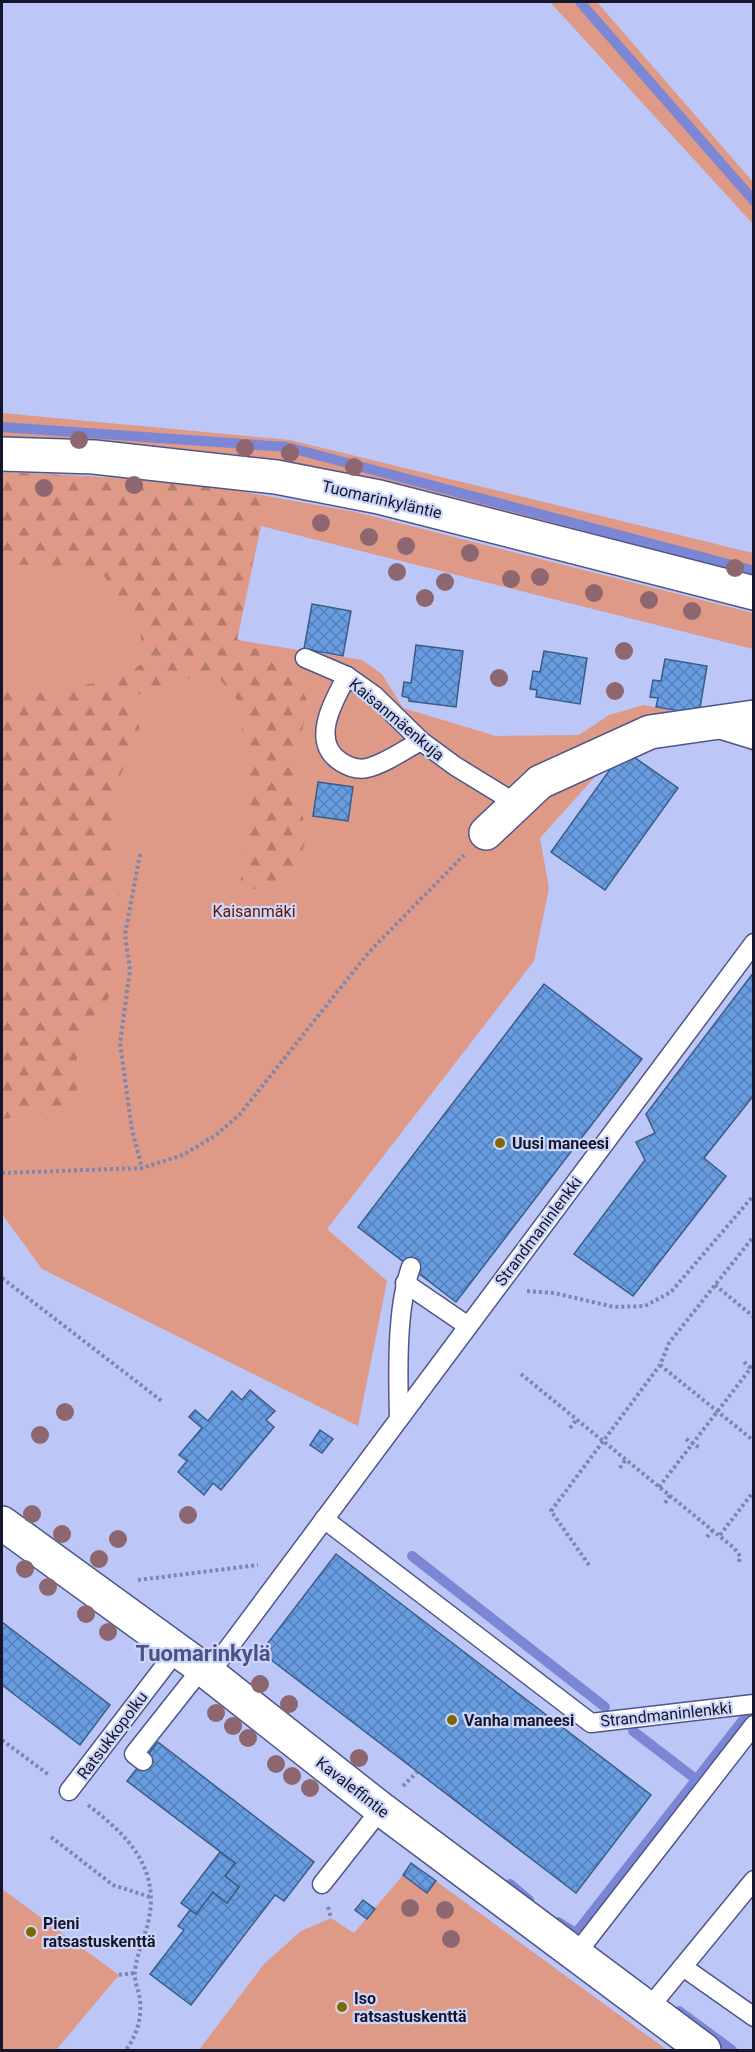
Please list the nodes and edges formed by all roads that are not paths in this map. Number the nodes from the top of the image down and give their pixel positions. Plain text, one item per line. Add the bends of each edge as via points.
1 (2, 454) edge
2 (753, 593) edge
3 (305, 658) dead end
4 (347, 676) junction
5 (753, 717) edge
6 (699, 725) junction
7 (753, 740) edge
8 (421, 741) junction
9 (517, 804) junction
10 (486, 832) road end
11 (753, 944) edge
12 (468, 1326) junction
13 (399, 1419) junction
14 (324, 1520) junction
15 (2, 1523) edge
16 (196, 1664) junction
17 (753, 1704) edge
18 (753, 1725) edge
19 (143, 1761) dead end
20 (69, 1791) road end
21 (381, 1809) junction
22 (753, 1880) edge
23 (322, 1884) dead end
24 (576, 1954) junction
25 (683, 1967) junction
26 (648, 2009) junction
27 (753, 2017) edge
28 (704, 2050) edge

1 - 2 street, Tuomarinkyläntie via 94,458 276,477 379,497
3 - 4 lane, Kaisanmäenkuja
4 - 8 lane, Kaisanmäenkuja via 374,695
4 - 8 lane via 325,727 326,746 336,759 349,768 367,768
5 - 6 street
6 - 7 lane
6 - 9 street via 650,732 540,782
8 - 9 lane, Kaisanmäenkuja
9 - 10 street
11 - 12 lane, Strandmaninlenkki
12 - 13 lane, Strandmaninlenkki
12 - 13 lane via 408,1275 398,1376
13 - 14 lane, Strandmaninlenkki
14 - 16 lane, Strandmaninlenkki via 293,1561
14 - 17 lane, Strandmaninlenkki via 591,1723
15 - 16 street, Kavaleffintie
16 - 19 lane via 134,1754
16 - 20 lane, Ratsukkopolku
16 - 21 street, Kavaleffintie
18 - 24 lane, Strandmaninlenkki
21 - 23 lane
21 - 24 street, Kavaleffintie
22 - 25 lane
24 - 26 street, Kavaleffintie
25 - 26 lane
25 - 27 lane
26 - 28 street, Kavaleffintie

